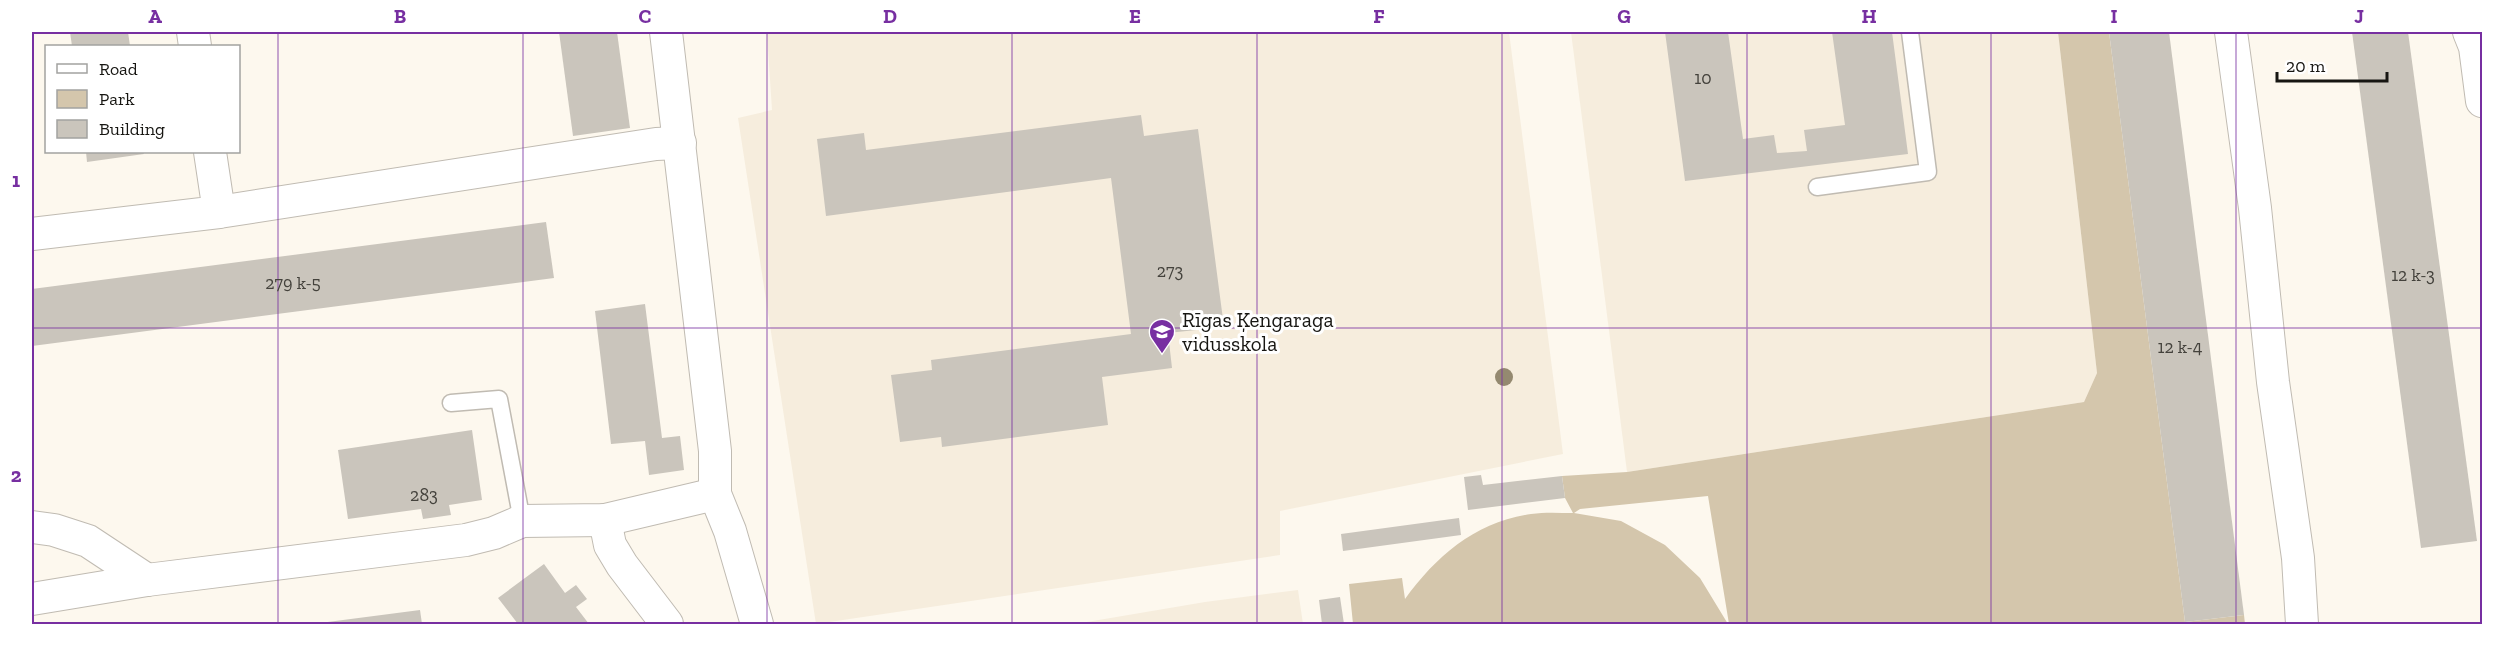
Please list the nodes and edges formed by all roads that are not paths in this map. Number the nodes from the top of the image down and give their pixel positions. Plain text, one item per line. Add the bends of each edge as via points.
1 (666, 32) edge
2 (1910, 32) edge
3 (2231, 32) edge
4 (2469, 32) edge
5 (2482, 100) edge
6 (680, 143) junction
7 (210, 153) edge
8 (1817, 187) dead end
9 (219, 212) junction
10 (32, 234) edge
11 (451, 403) dead end
12 (716, 494) junction
13 (605, 520) junction
14 (522, 521) junction
15 (32, 527) edge
16 (147, 580) junction
17 (32, 599) edge
18 (668, 624) edge
19 (757, 624) edge
20 (2302, 624) edge

1 - 6 street
2 - 8 lane via 1928,172
3 - 20 street via 2298,558
4 - 5 street via 2475,47
6 - 9 street
6 - 12 street via 715,451
7 - 9 street
9 - 10 street
11 - 14 lane via 499,399
12 - 13 street
12 - 19 street
13 - 14 street
13 - 18 street via 610,545 622,565
14 - 16 street via 466,540
15 - 16 street via 88,540
16 - 17 street

